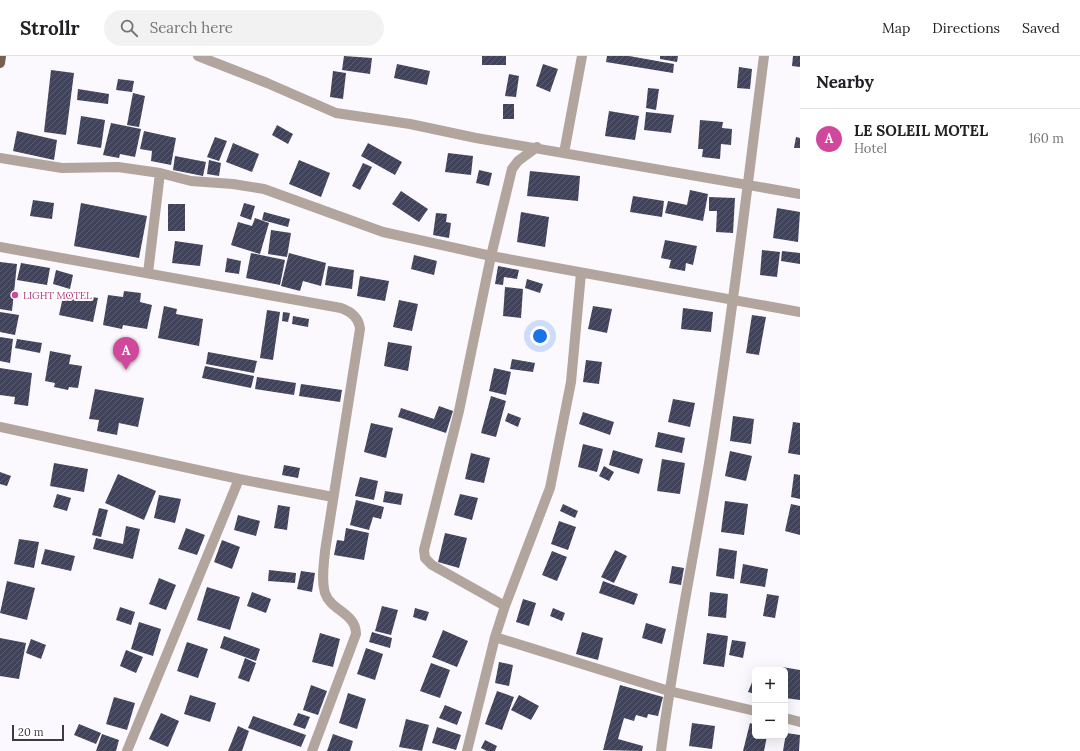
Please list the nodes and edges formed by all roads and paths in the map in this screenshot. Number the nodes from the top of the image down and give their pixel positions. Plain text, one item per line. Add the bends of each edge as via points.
1 (1, 56) edge
2 (198, 56) edge
3 (582, 56) edge
4 (764, 56) edge
5 (0, 63) edge
6 (537, 147) junction
7 (564, 153) junction
8 (0, 158) edge
9 (160, 173) junction
10 (747, 185) junction
11 (800, 194) edge
12 (0, 247) edge
13 (491, 256) junction
14 (148, 273) junction
15 (581, 273) junction
16 (734, 300) junction
17 (800, 312) edge
18 (0, 427) edge
19 (239, 479) junction
20 (333, 497) junction
21 (505, 606) junction
22 (495, 637) junction
23 (669, 691) junction
24 (752, 710) edge
25 (788, 719) edge
26 (800, 722) edge
27 (127, 751) edge
28 (312, 751) edge
29 (466, 751) edge
30 (662, 751) edge

1 - 5 main road
2 - 6 street via 336,113
3 - 7 street
4 - 10 street
6 - 7 street
6 - 13 street via 518,161 512,169
7 - 10 street
8 - 9 street via 62,168 118,167
9 - 13 street via 191,181 264,189 383,232
9 - 14 street
10 - 11 street
10 - 16 street
12 - 14 street
13 - 15 street
13 - 21 street via 459,411 424,550 425,558 432,565
14 - 20 street via 341,308 355,316 360,329
15 - 16 street
15 - 21 street via 571,382 550,488
16 - 17 street
16 - 23 street via 711,451
18 - 19 street
19 - 20 street
19 - 27 street
20 - 28 street via 325,551 324,587 329,600 351,618 356,626 356,634
21 - 22 street
22 - 23 street
22 - 29 street
23 - 24 street
23 - 30 street
25 - 26 street

